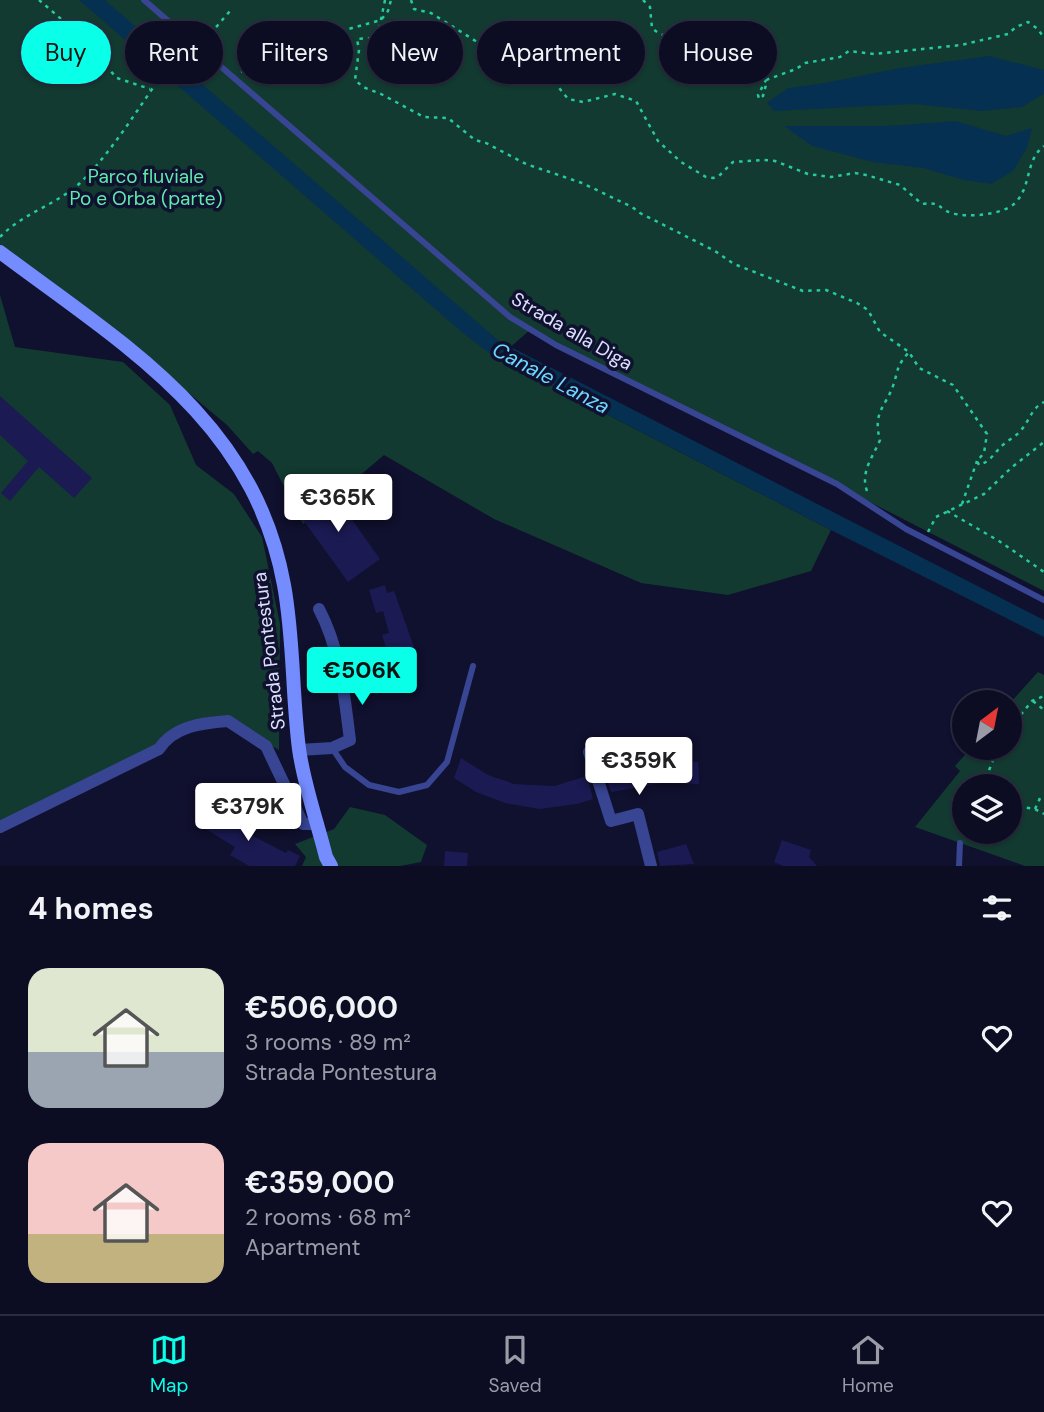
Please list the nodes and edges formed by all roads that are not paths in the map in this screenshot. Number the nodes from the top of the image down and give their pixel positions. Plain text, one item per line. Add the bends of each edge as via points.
1 (144, 0) edge
2 (0, 252) edge
3 (1044, 600) edge
4 (319, 609) dead end
5 (473, 666) dead end
6 (332, 748) junction
7 (299, 750) junction
8 (589, 752) dead end
9 (318, 824) junction
10 (0, 827) edge
11 (960, 844) edge
12 (331, 866) edge
13 (651, 866) edge
14 (959, 866) edge

1 - 3 lane, Strada alla Diga via 510,317 579,357 837,484 925,539
2 - 7 main road, Strada Pontestura via 142,358 206,422 241,467 265,517 284,586
4 - 6 street via 339,660 350,740
5 - 6 lane via 446,762 427,785 399,792 369,785 345,767
6 - 7 street
7 - 9 main road, Strada Pontestura
8 - 13 street via 611,821 638,814
9 - 10 street via 303,824 266,746 228,721 187,727 165,739 159,749
9 - 12 main road, Strada Pontestura
11 - 14 lane

